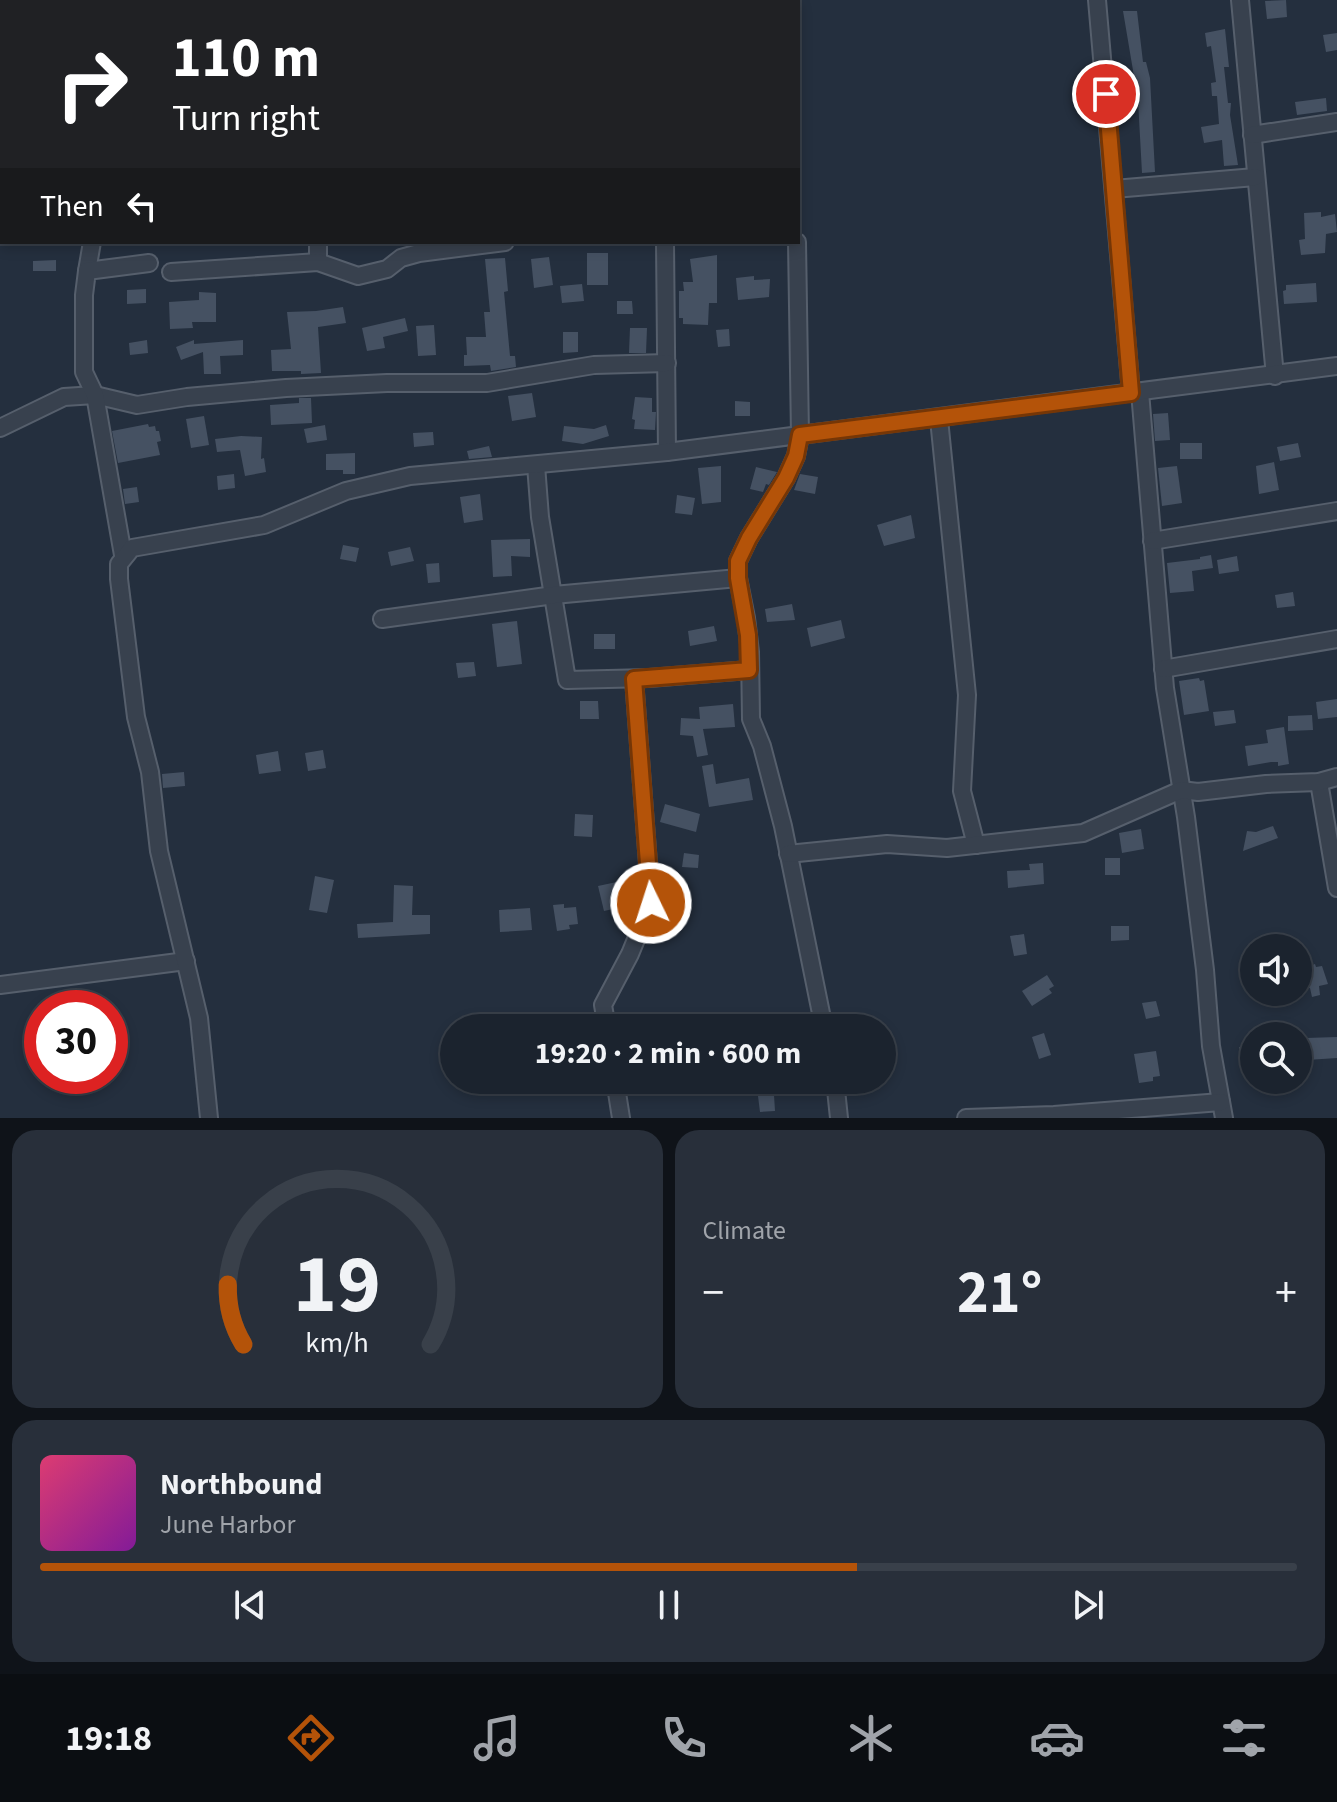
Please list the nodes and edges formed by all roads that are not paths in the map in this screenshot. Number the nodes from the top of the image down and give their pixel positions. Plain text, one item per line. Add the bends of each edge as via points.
1 (1097, 0) edge
2 (1240, 0) edge
3 (1337, 122) edge
4 (1252, 135) junction
5 (1255, 177) junction
6 (1114, 189) junction
7 (92, 244) edge
8 (318, 244) edge
9 (489, 244) edge
10 (665, 244) edge
11 (797, 244) edge
12 (318, 262) junction
13 (149, 263) dead end
14 (87, 271) junction
15 (171, 272) dead end
16 (667, 363) junction
17 (1337, 366) edge
18 (1275, 376) junction
19 (1136, 392) junction
20 (95, 395) junction
21 (939, 419) junction
22 (0, 428) edge
23 (800, 435) junction
24 (667, 452) junction
25 (536, 465) junction
26 (1337, 511) edge
27 (1152, 541) junction
28 (123, 555) junction
29 (738, 578) junction
30 (554, 595) junction
31 (382, 619) dead end
32 (1337, 639) edge
33 (1163, 669) junction
34 (749, 670) junction
35 (634, 679) junction
36 (1337, 777) edge
37 (1319, 782) junction
38 (1181, 790) junction
39 (976, 845) junction
40 (788, 854) junction
41 (1337, 888) edge
42 (186, 961) junction
43 (0, 985) edge
44 (605, 1014) edge
45 (821, 1014) edge
46 (617, 1094) edge
47 (836, 1094) edge
48 (1223, 1110) edge
49 (209, 1118) edge
50 (621, 1118) edge
51 (839, 1118) edge
52 (966, 1118) edge

1 - 6 street
2 - 4 street
3 - 4 street
4 - 5 street
5 - 6 street
5 - 18 street
6 - 19 street
7 - 14 street
8 - 12 street
9 - 12 street via 419,253 358,276
10 - 16 street
11 - 23 street
12 - 15 street
13 - 14 street
14 - 20 street via 84,372
16 - 20 street via 594,365 487,383 286,388 137,405
16 - 24 street
17 - 18 street
18 - 19 street
19 - 21 street
19 - 27 street
20 - 22 street via 64,397
20 - 28 street
21 - 23 street
21 - 39 street via 967,695 962,791
23 - 24 street
23 - 29 street via 786,478 738,561
24 - 25 street
25 - 28 street via 410,476 346,491 264,525 143,544
25 - 30 street
26 - 27 street
27 - 33 street
28 - 42 street via 119,579 136,717 150,772 169,902
29 - 30 street
29 - 34 street
30 - 31 street
30 - 35 street via 567,680
32 - 33 street
33 - 38 street
34 - 35 street
34 - 40 street via 751,719
35 - 44 street via 651,903 603,1005
36 - 37 street
37 - 38 street
37 - 41 street
38 - 39 street via 1083,833
38 - 48 street
39 - 40 street via 887,844
40 - 45 street
42 - 43 street
42 - 49 street via 199,1018
46 - 50 street
47 - 51 street
48 - 52 street

